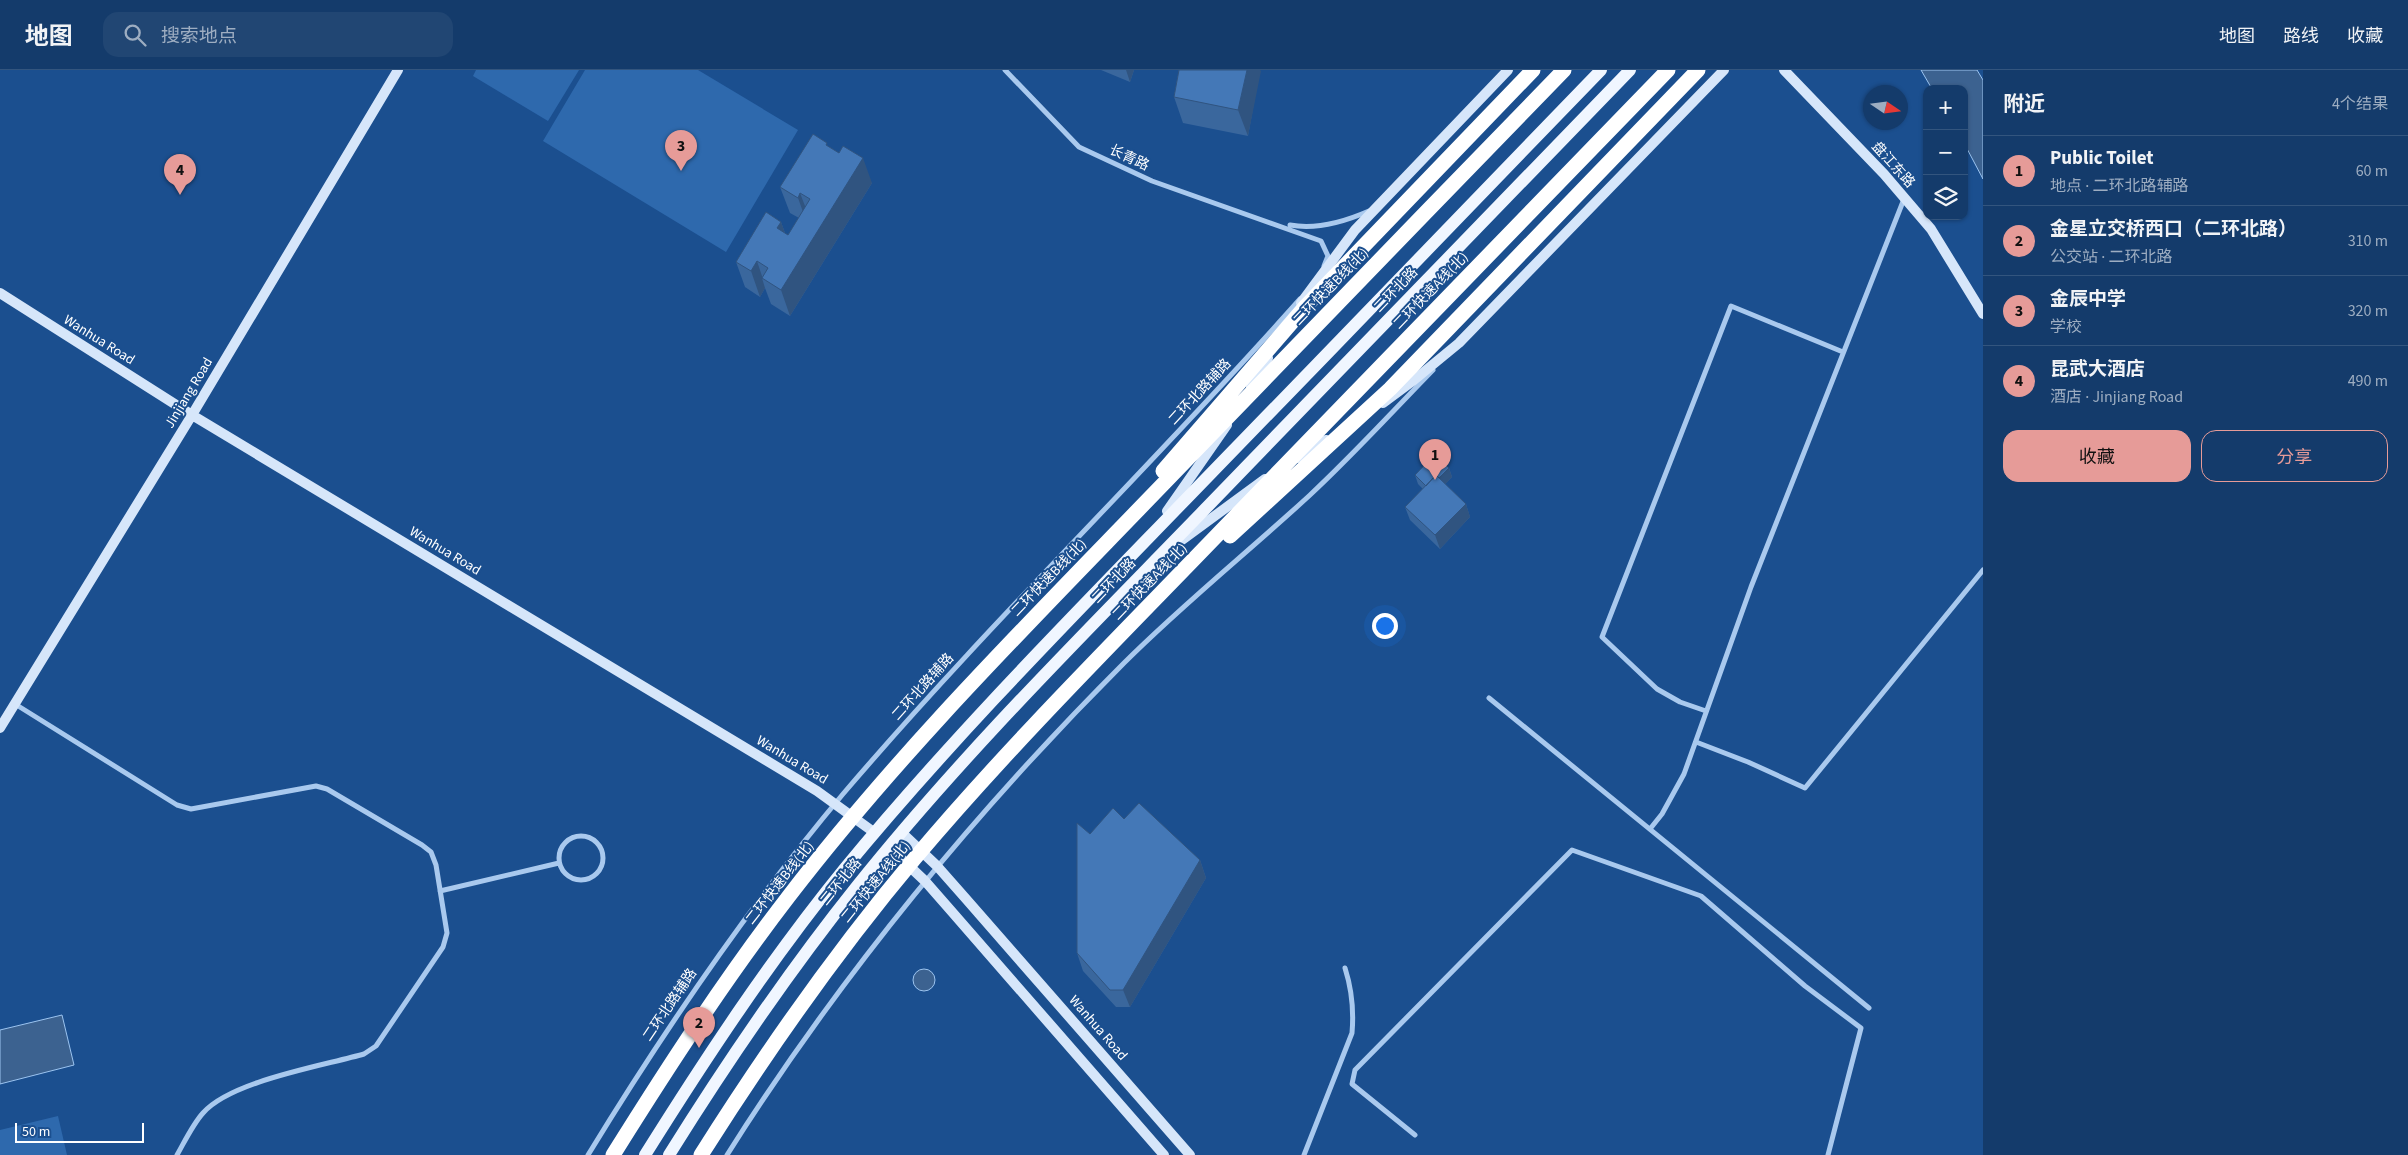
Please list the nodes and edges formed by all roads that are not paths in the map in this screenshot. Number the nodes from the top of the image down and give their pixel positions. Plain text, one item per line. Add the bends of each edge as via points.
1 (398, 70) edge
2 (1005, 70) edge
3 (1508, 70) edge
4 (1533, 70) edge
5 (1564, 70) edge
6 (1601, 70) edge
7 (1630, 70) edge
8 (1668, 70) edge
9 (1698, 70) edge
10 (1724, 70) edge
11 (1784, 70) edge
12 (1904, 198) junction
13 (1373, 210) junction
14 (1272, 222) junction
15 (1322, 272) junction
16 (0, 293) edge
17 (1983, 314) edge
18 (1481, 320) junction
19 (1844, 352) junction
20 (192, 415) junction
21 (1094, 556) junction
22 (1983, 570) edge
23 (1113, 575) junction
24 (1128, 589) junction
25 (1147, 608) junction
26 (1489, 698) dead end
27 (15, 704) junction
28 (1706, 711) junction
29 (0, 728) edge
30 (1696, 742) junction
31 (836, 803) junction
32 (1650, 830) junction
33 (875, 833) junction
34 (902, 833) junction
35 (889, 847) junction
36 (559, 863) junction
37 (937, 866) junction
38 (925, 881) junction
39 (440, 891) junction
40 (1345, 968) dead end
41 (1869, 1008) dead end
42 (1415, 1135) dead end
43 (177, 1155) edge
44 (588, 1155) edge
45 (613, 1155) edge
46 (645, 1155) edge
47 (669, 1155) edge
48 (701, 1155) edge
49 (727, 1155) edge
50 (1164, 1155) edge
51 (1190, 1155) edge
52 (1304, 1155) edge
53 (1828, 1155) edge

1 - 20 street, Jinjiang Road
2 - 14 street, 长青路 via 1079,147 1152,181
3 - 13 street
4 - 21 highway via 1286,327
5 - 21 highway, 二环快速B线(北)
6 - 23 main road, 二环北路
7 - 24 main road, 二环北路
8 - 25 highway, 二环快速A线(北)
9 - 25 highway via 1390,389
10 - 18 street
11 - 12 street, 盘江东路
12 - 17 street, 盘江东路 via 1931,229
12 - 19 street
13 - 14 street via 1342,223 1300,227
13 - 15 street
14 - 15 street via 1321,241 1328,256
15 - 23 street via 1198,470 1159,523
15 - 31 street, 二环北路辅路 via 1225,382 931,695
16 - 20 street, Wanhua Road
18 - 24 street via 1414,380 1227,505 1178,543
18 - 37 street via 1330,475 1119,669
19 - 28 street
19 - 28 street via 1731,306 1602,637 1656,690
20 - 27 street, Jinjiang Road
20 - 31 street, Wanhua Road
21 - 45 highway, 二环快速B线(北) via 940,717 822,854 720,991
22 - 30 street via 1805,788
23 - 33 main road, 二环北路 via 960,735
24 - 34 main road, 二环北路 via 1015,707
25 - 48 highway, 二环快速A线(北) via 995,767 886,894 786,1026
26 - 32 street
27 - 29 street, Jinjiang Road
27 - 39 street via 177,805 191,809 316,786 328,789 431,852
28 - 30 street
30 - 32 street via 1684,774
31 - 33 street, Wanhua Road
31 - 44 street, 二环北路辅路 via 771,883 707,970
32 - 41 street
33 - 46 main road, 二环北路 via 772,963
34 - 35 main road, 二环北路
34 - 37 street, Wanhua Road
35 - 38 street
35 - 47 main road, 二环北路 via 779,989
36 - 36 street via 566,874 579,880 586,879 598,872 602,852 589,837 576,836 560,849
36 - 39 street
37 - 38 street
37 - 51 street, Wanhua Road
38 - 49 street via 834,997
38 - 50 street
39 - 43 street via 447,932 443,947 376,1046 364,1054 244,1086 221,1097 203,1113
40 - 52 street via 1354,1012 1352,1033
42 - 53 street via 1352,1084 1356,1070 1572,850 1700,896 1804,986 1861,1028

